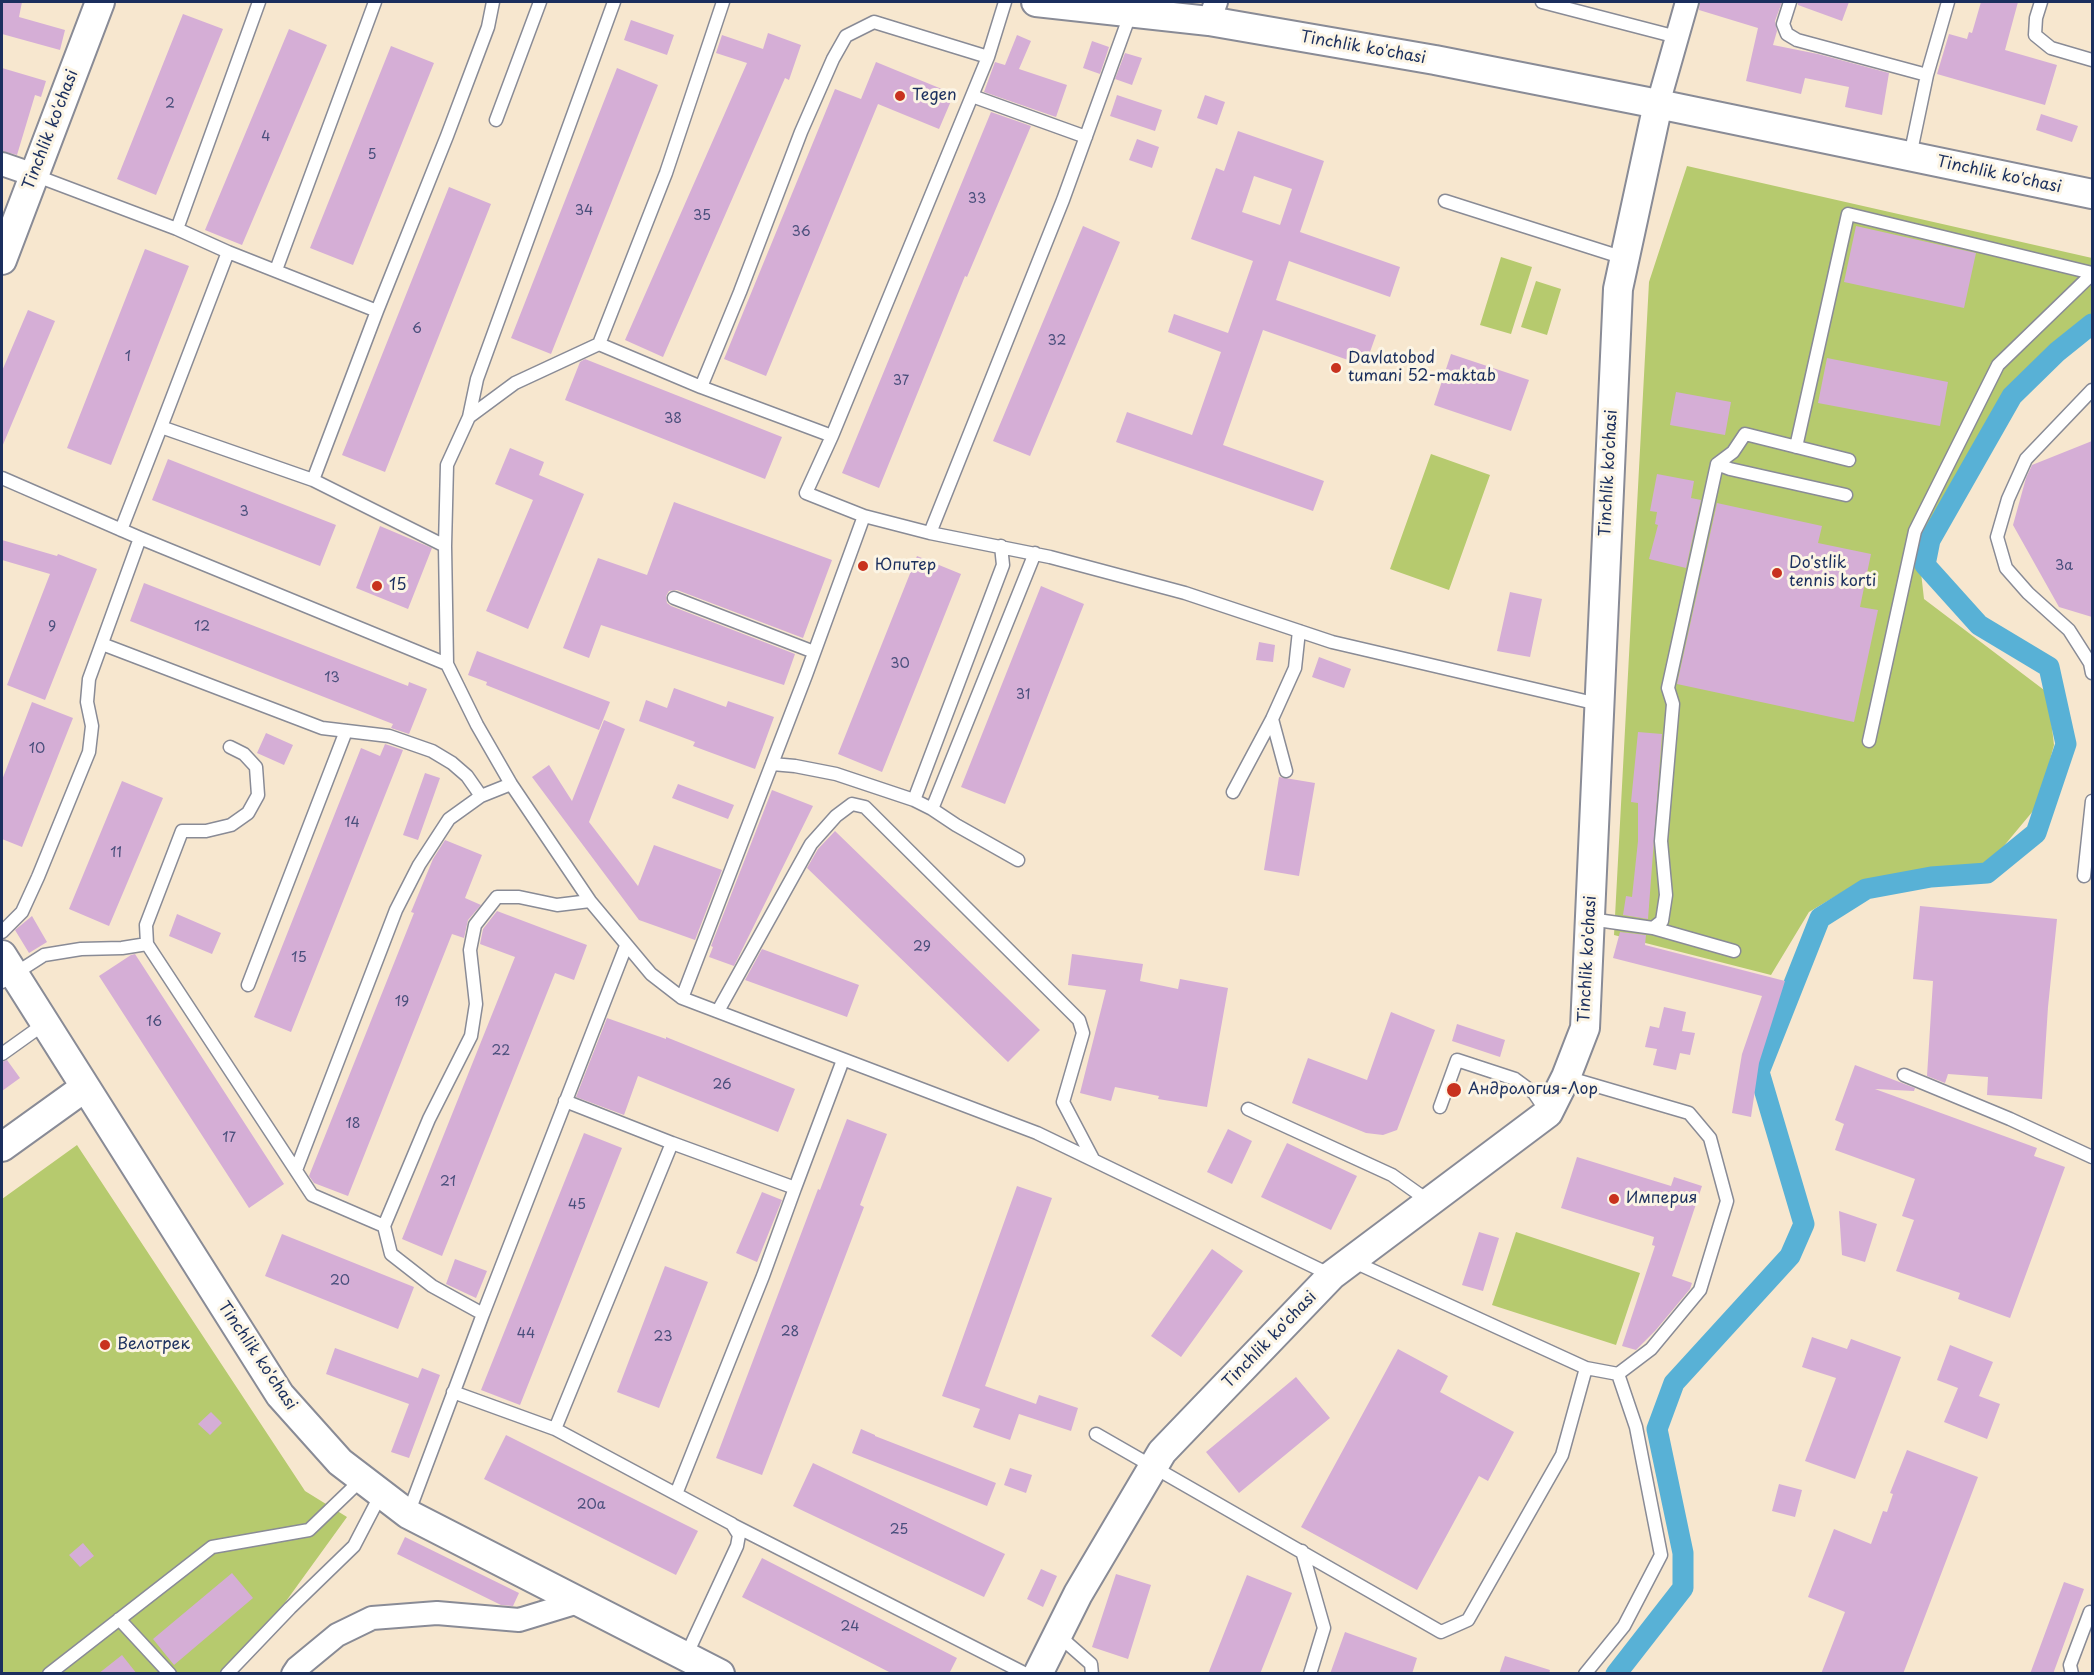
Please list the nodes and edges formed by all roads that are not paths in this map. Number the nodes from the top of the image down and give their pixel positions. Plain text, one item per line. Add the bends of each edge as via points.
1 (100, 2) edge
2 (259, 2) edge
3 (375, 2) edge
4 (493, 2) edge
5 (540, 2) edge
6 (614, 2) edge
7 (723, 2) edge
8 (1005, 2) edge
9 (1036, 2) edge
10 (1542, 2) edge
11 (1687, 2) edge
12 (1790, 2) edge
13 (1948, 2) edge
14 (2040, 2) edge
15 (1086, 4) edge
16 (1213, 11) edge
17 (1131, 12) junction
18 (1677, 37) junction
19 (988, 57) junction
20 (2092, 60) edge
21 (1927, 75) junction
22 (972, 96) junction
23 (1658, 104) junction
24 (496, 120) dead end
25 (1086, 137) junction
26 (1910, 156) junction
27 (2, 164) edge
28 (33, 175) junction
29 (2092, 194) edge
30 (1445, 201) dead end
31 (177, 229) junction
32 (228, 252) junction
33 (1624, 258) junction
34 (2, 260) edge
35 (276, 270) junction
36 (2092, 274) edge
37 (377, 311) junction
38 (599, 344) junction
39 (701, 387) junction
40 (2092, 390) edge
41 (469, 417) junction
42 (161, 428) junction
43 (832, 436) junction
44 (1796, 447) junction
45 (1848, 460) dead end
46 (1717, 465) junction
47 (2, 478) edge
48 (313, 480) junction
49 (1846, 495) dead end
50 (864, 516) junction
51 (121, 530) junction
52 (930, 533) junction
53 (140, 538) junction
54 (445, 546) junction
55 (1001, 546) junction
56 (1035, 554) junction
57 (674, 598) dead end
58 (1299, 630) junction
59 (102, 644) junction
60 (814, 652) junction
61 (447, 664) junction
62 (2092, 673) edge
63 (1598, 704) junction
64 (1272, 720) junction
65 (346, 731) junction
66 (1869, 741) dead end
67 (230, 747) dead end
68 (771, 764) junction
69 (1286, 771) dead end
70 (511, 784) junction
71 (1233, 792) dead end
72 (482, 796) junction
73 (914, 800) junction
74 (2092, 801) edge
75 (932, 809) junction
76 (1018, 860) dead end
77 (2084, 876) dead end
78 (590, 902) junction
79 (1590, 919) junction
80 (1653, 928) junction
81 (2, 932) edge
82 (147, 944) junction
83 (626, 946) junction
84 (1734, 951) dead end
85 (6, 970) edge
86 (248, 985) dead end
87 (682, 998) junction
88 (718, 1011) junction
89 (44, 1024) junction
90 (2, 1054) edge
91 (843, 1060) junction
92 (1904, 1075) dead end
93 (1566, 1077) junction
94 (84, 1088) junction
95 (565, 1101) junction
96 (1440, 1107) dead end
97 (1248, 1109) dead end
98 (1548, 1113) junction
99 (672, 1143) junction
100 (2, 1148) edge
101 (2092, 1157) edge
102 (1094, 1159) junction
103 (296, 1170) junction
104 (795, 1188) junction
105 (1430, 1202) junction
106 (384, 1226) junction
107 (1342, 1268) junction
108 (483, 1314) junction
109 (1586, 1368) junction
110 (1618, 1374) junction
111 (453, 1392) junction
112 (555, 1429) junction
113 (1096, 1434) dead end
114 (1154, 1466) junction
115 (372, 1486) junction
116 (676, 1494) junction
117 (408, 1514) junction
118 (732, 1524) junction
119 (1302, 1551) junction
120 (578, 1602) junction
121 (2090, 1612) dead end
122 (119, 1619) junction
123 (1058, 1635) junction
124 (686, 1656) junction
125 (49, 1674) edge
126 (170, 1674) edge
127 (227, 1674) edge
128 (293, 1674) edge
129 (720, 1674) edge
130 (1026, 1674) edge
131 (1038, 1674) edge
132 (1092, 1674) edge
133 (1310, 1674) edge
134 (1585, 1674) edge
135 (2073, 1674) edge

1 - 28 street, Tinchlik ko'chasi
2 - 31 lane
3 - 35 lane
4 - 37 lane via 488,27
5 - 24 lane
6 - 41 lane via 477,379
7 - 38 lane via 666,173
8 - 19 lane
9 - 15 street, Tinchlik ko'chasi
10 - 18 lane
11 - 18 street
12 - 21 lane via 1783,24 1787,34
13 - 21 lane
14 - 20 lane via 2035,35 2051,48
15 - 17 street, Tinchlik ko'chasi
16 - 17 street, Tinchlik ko'chasi
16 - 23 street, Tinchlik ko'chasi
17 - 25 lane
18 - 23 street
19 - 22 lane
19 - 39 lane via 874,22 846,36 801,132
21 - 26 lane
22 - 25 lane
22 - 43 lane
23 - 26 street, Tinchlik ko'chasi
23 - 33 street, Tinchlik ko'chasi
25 - 52 lane
26 - 29 street, Tinchlik ko'chasi
27 - 28 street
28 - 31 lane
28 - 34 street, Tinchlik ko'chasi
30 - 33 lane
31 - 32 lane
32 - 35 lane
32 - 42 lane
33 - 63 street, Tinchlik ko'chasi via 1617,299
35 - 37 lane
36 - 44 lane via 1848,214
36 - 66 lane via 1998,365 1915,531
37 - 48 lane
38 - 39 lane
38 - 41 lane via 515,383
39 - 43 lane
40 - 62 lane via 2026,459 1997,537 2006,568 2069,630
41 - 54 lane via 447,465
42 - 48 lane
42 - 51 lane
43 - 50 lane via 806,493
44 - 45 lane
44 - 46 lane via 1745,434 1733,452
46 - 49 lane
46 - 80 lane via 1668,688 1673,704 1661,841 1666,894 1662,921
47 - 51 lane
48 - 54 lane
50 - 52 lane
50 - 60 lane
51 - 53 lane
52 - 55 lane
53 - 59 lane
53 - 61 lane
54 - 61 lane
55 - 56 lane
55 - 73 lane via 1003,565
56 - 58 lane via 1185,592
56 - 75 lane
57 - 60 lane
58 - 63 lane via 1332,642
58 - 64 lane via 1295,668
59 - 65 lane via 322,728
59 - 81 lane via 89,679 89,752 26,903
60 - 68 lane
61 - 70 lane
63 - 79 street, Tinchlik ko'chasi
64 - 69 lane
64 - 71 lane
65 - 72 lane via 389,736 432,751 459,769
65 - 86 lane
67 - 82 lane via 256,767 258,795 248,813 231,825 182,831 146,925
68 - 73 lane via 836,774
68 - 87 lane
70 - 72 lane
70 - 78 lane
72 - 103 lane via 449,819 396,909
73 - 75 lane
74 - 77 lane
75 - 76 lane
78 - 83 lane
78 - 106 lane via 557,905 497,897 475,925 470,950 476,1004 471,1036 429,1119
79 - 80 lane
79 - 93 street, Tinchlik ko'chasi via 1585,1028
80 - 84 lane
82 - 85 lane via 44,955
82 - 103 lane
83 - 87 lane via 651,974
83 - 95 lane
85 - 89 street, Tinchlik ko'chasi
87 - 88 lane
88 - 91 lane
88 - 102 lane via 811,844 852,804 865,807 1078,1020 1083,1033 1063,1102
89 - 90 lane
89 - 94 street, Tinchlik ko'chasi
91 - 102 lane
91 - 104 lane
92 - 101 lane
93 - 98 street, Tinchlik ko'chasi
93 - 110 lane via 1689,1113 1710,1138 1727,1202 1700,1290 1651,1349
94 - 100 street
94 - 115 street, Tinchlik ko'chasi via 280,1395 340,1462
95 - 99 lane
95 - 108 lane
96 - 98 lane via 1457,1060 1515,1079 1534,1093
97 - 105 lane via 1392,1175
98 - 105 street, Tinchlik ko'chasi
99 - 104 lane
99 - 112 lane
102 - 107 lane
103 - 106 lane via 312,1195
104 - 116 lane
105 - 107 street, Tinchlik ko'chasi
106 - 108 lane via 391,1254 432,1286
107 - 109 lane
107 - 114 street, Tinchlik ko'chasi via 1162,1452
108 - 111 lane
109 - 110 lane
109 - 119 lane via 1562,1455 1468,1620 1441,1632
110 - 134 lane via 1636,1427 1661,1556 1624,1626
111 - 112 lane
111 - 117 lane
112 - 116 lane
113 - 114 lane
114 - 119 lane
114 - 123 street, Tinchlik ko'chasi
115 - 117 street, Tinchlik ko'chasi
115 - 122 lane via 309,1530 212,1547
115 - 127 lane via 354,1546
116 - 118 lane
117 - 120 street, Tinchlik ko'chasi
118 - 124 lane via 739,1535 737,1546
118 - 130 lane
119 - 133 lane via 1324,1628
120 - 124 street, Tinchlik ko'chasi
120 - 128 street via 519,1620 437,1613 372,1617 337,1635
121 - 135 lane via 2070,1665
122 - 125 lane
122 - 126 lane
123 - 131 street, Tinchlik ko'chasi
123 - 132 lane via 1091,1664
124 - 129 street, Tinchlik ko'chasi

